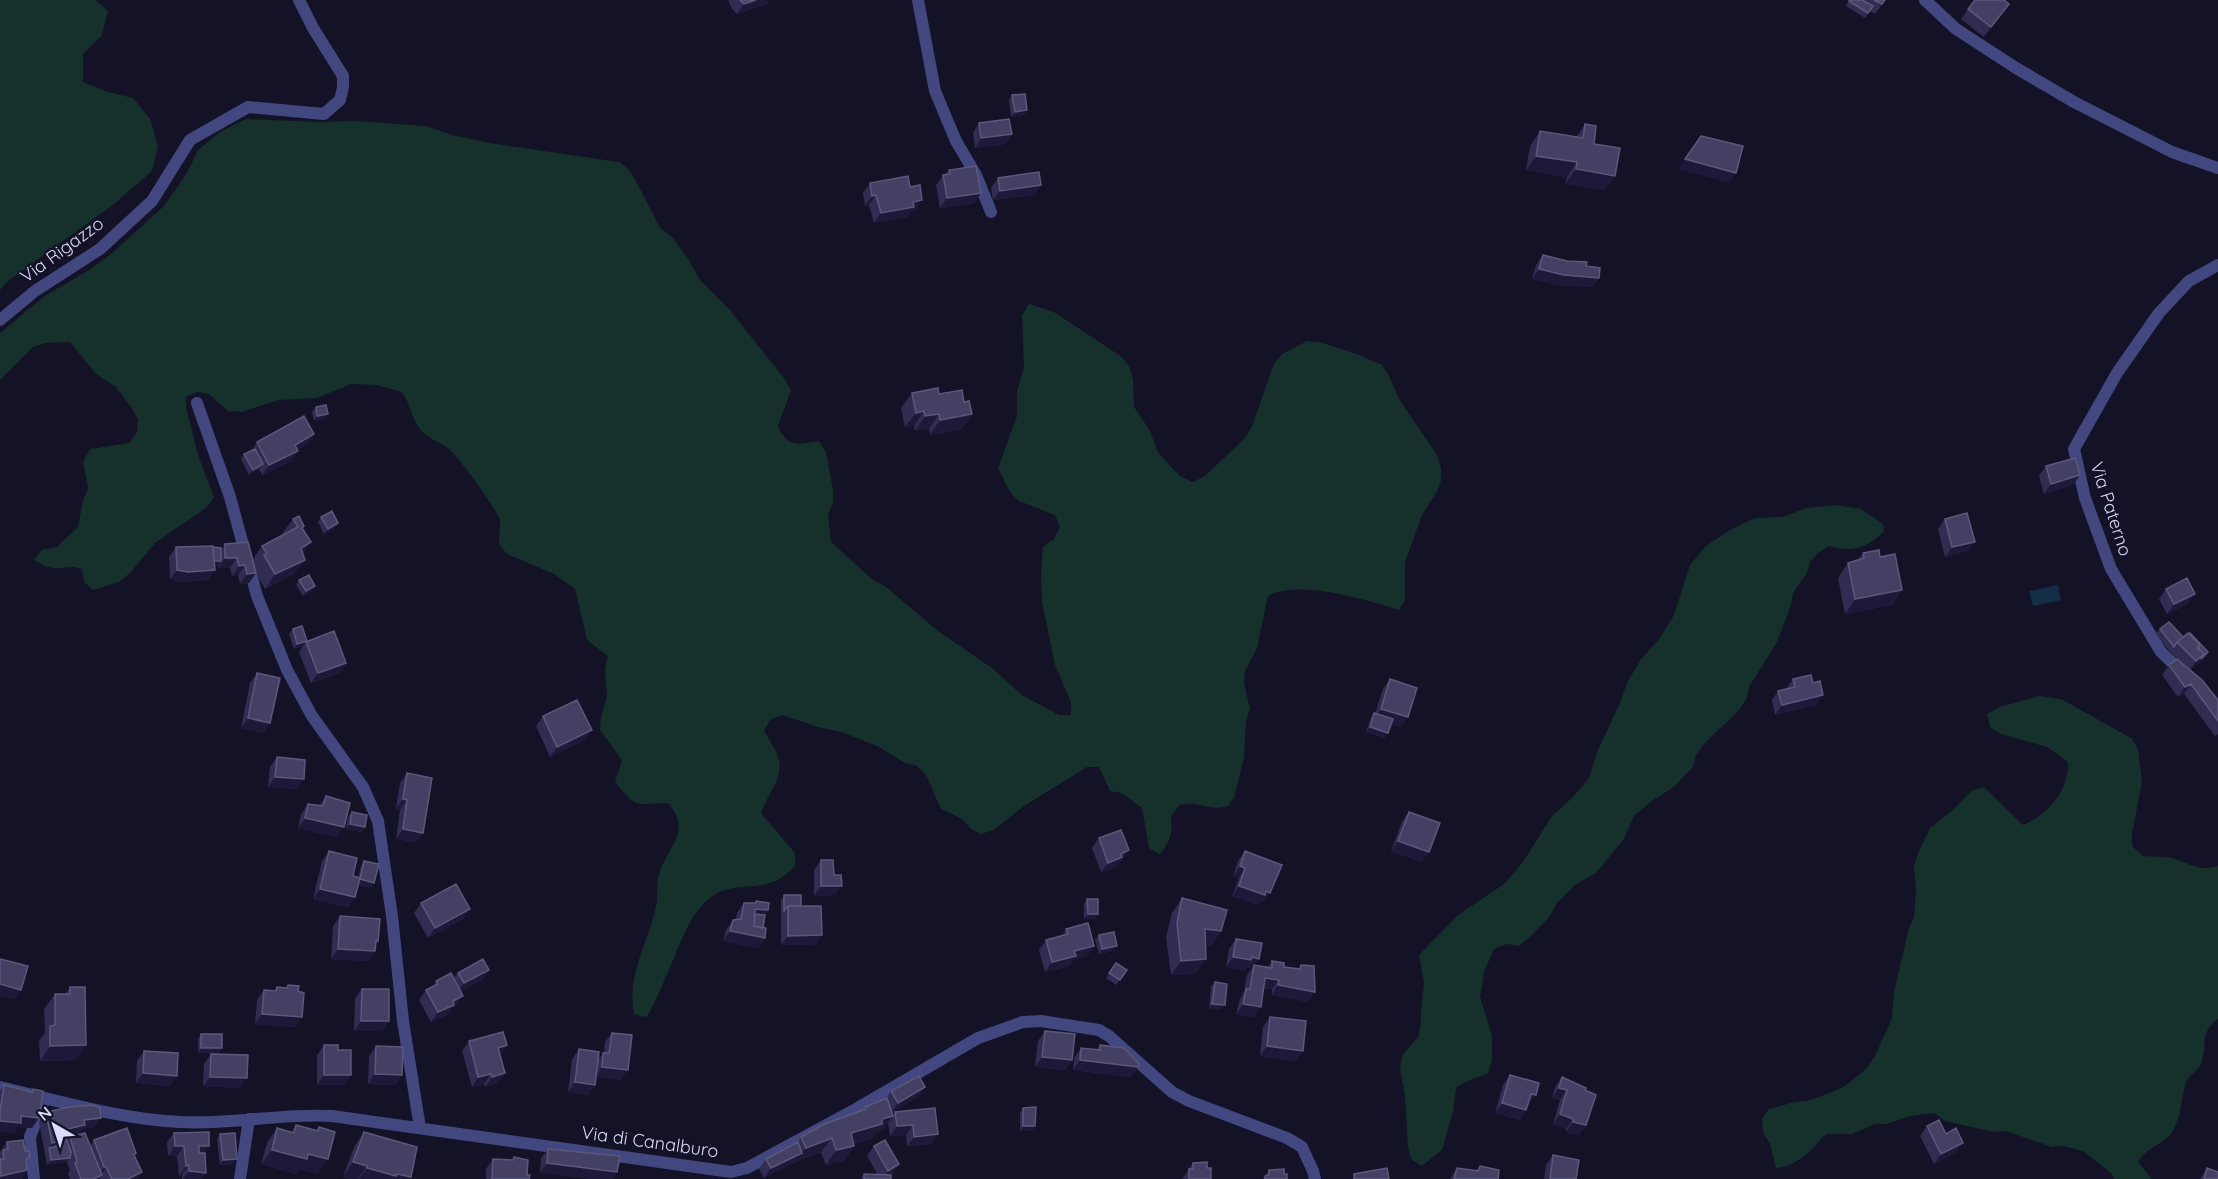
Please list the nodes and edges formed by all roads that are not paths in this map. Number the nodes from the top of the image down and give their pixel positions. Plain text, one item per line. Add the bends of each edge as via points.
1 (299, 0) edge
2 (918, 0) edge
3 (1925, 0) edge
4 (2218, 168) edge
5 (991, 212) dead end
6 (2218, 265) edge
7 (0, 320) edge
8 (197, 403) dead end
9 (2189, 678) edge
10 (0, 1087) edge
11 (45, 1098) junction
12 (249, 1119) junction
13 (420, 1128) junction
14 (34, 1179) edge
15 (240, 1179) edge
16 (1315, 1179) edge

1 - 7 street, Via Rigazzo via 343,76 339,100 324,114 248,107 190,140 152,201 100,249 35,291
2 - 5 street via 935,91
3 - 4 street via 1956,29 2035,79 2172,152
6 - 9 street, Via Paterno via 2189,281 2159,313 2117,373 2074,449 2085,498 2111,569 2161,652
8 - 13 street via 230,497 257,596 287,670 312,716 363,787 378,821
10 - 11 street, Via di Canalburo
11 - 12 street, Via di Canalburo via 136,1119 183,1123
11 - 14 street via 30,1137
12 - 13 street, Via di Canalburo via 303,1114
12 - 15 street
13 - 16 street, Via di Canalburo via 731,1172 747,1168 856,1109 978,1038 1023,1022 1041,1021 1099,1030 1172,1092 1287,1138 1302,1147

